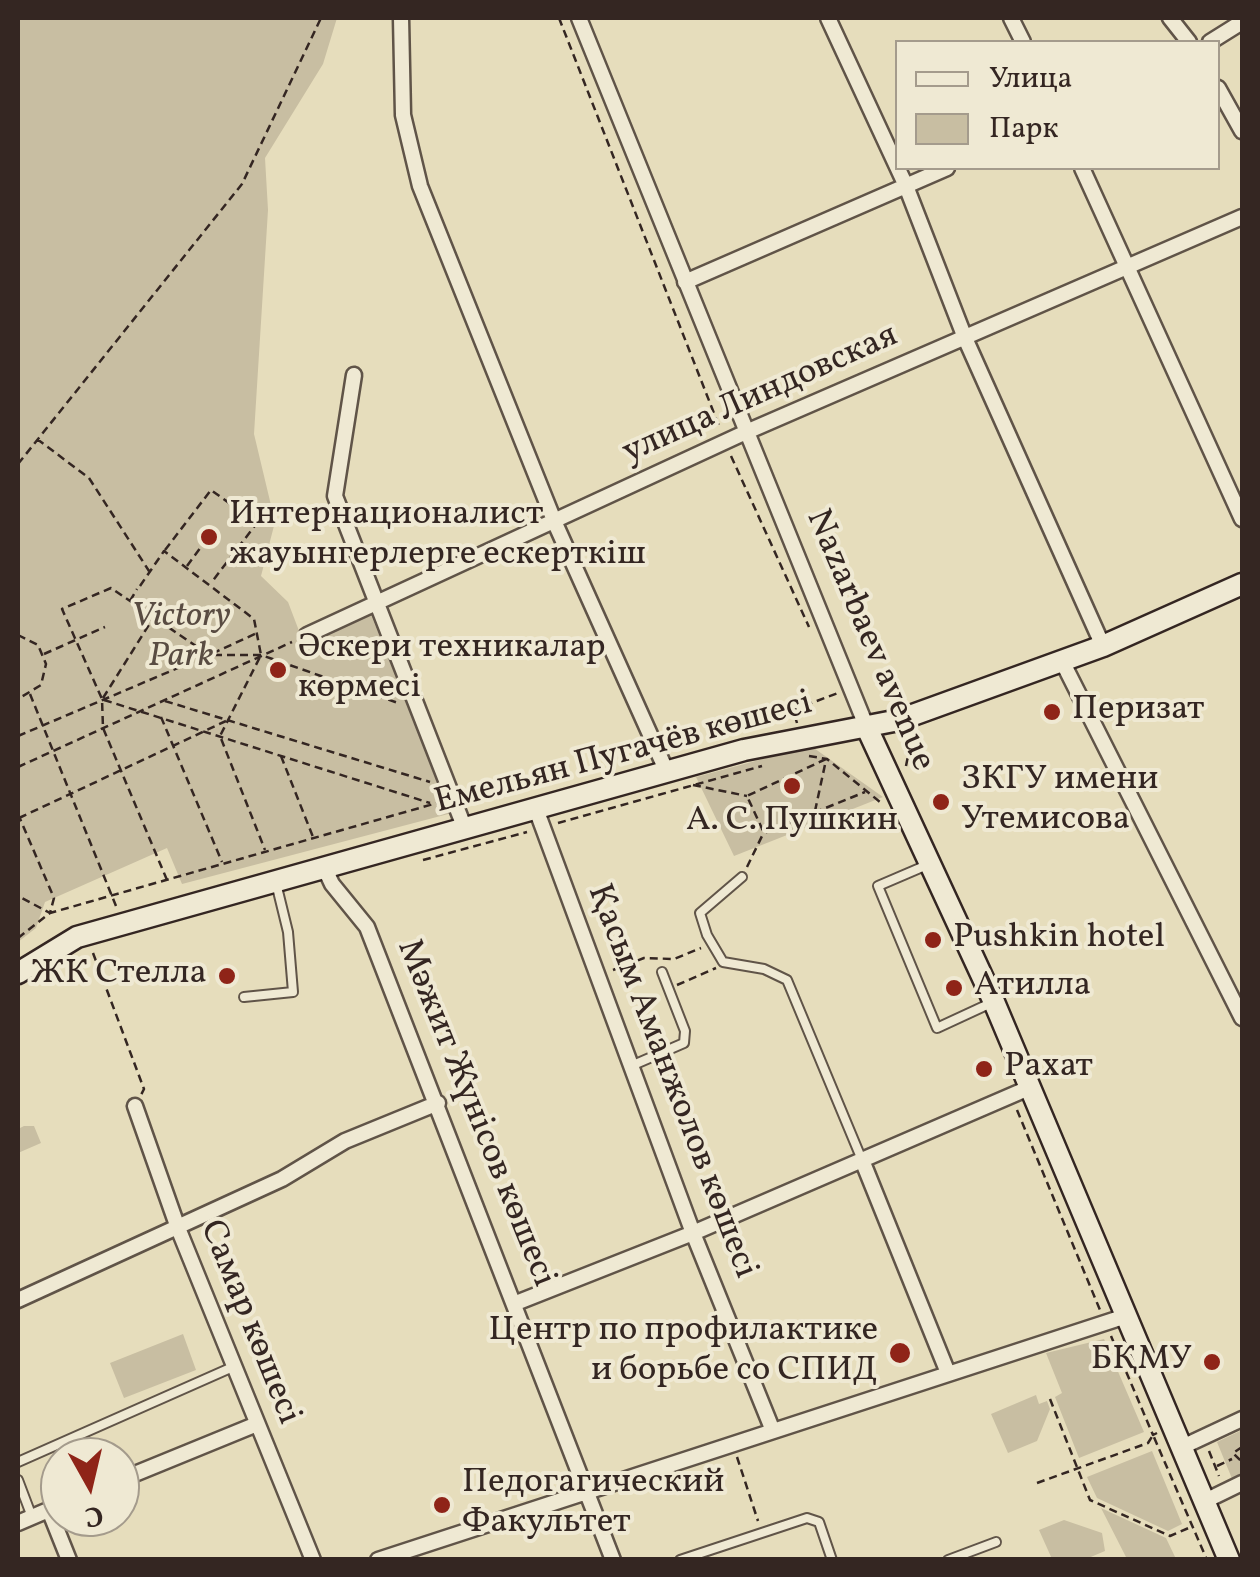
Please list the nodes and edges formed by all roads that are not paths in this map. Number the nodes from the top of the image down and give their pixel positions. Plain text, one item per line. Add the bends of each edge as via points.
1 (401, 18) edge
2 (579, 18) edge
3 (828, 18) edge
4 (1170, 18) edge
5 (1242, 22) edge
6 (1188, 40) edge
7 (1213, 40) edge
8 (1220, 92) edge
9 (1242, 131) edge
10 (895, 162) edge
11 (899, 170) edge
12 (942, 170) edge
13 (1083, 170) edge
14 (906, 186) junction
15 (1242, 217) edge
16 (1126, 266) junction
17 (685, 282) junction
18 (965, 338) junction
19 (354, 375) dead end
20 (744, 432) junction
21 (1242, 518) edge
22 (555, 523) junction
23 (1242, 584) edge
24 (374, 603) junction
25 (306, 635) road end
26 (1104, 646) junction
27 (1062, 662) junction
28 (866, 728) junction
29 (666, 770) junction
30 (536, 809) junction
31 (465, 829) junction
32 (931, 864) junction
33 (325, 868) junction
34 (742, 876) road end
35 (276, 882) junction
36 (662, 972) dead end
37 (18, 973) edge
38 (1237, 994) edge
39 (244, 997) dead end
40 (994, 1002) junction
41 (1242, 1018) edge
42 (631, 1066) junction
43 (1023, 1090) junction
44 (438, 1104) junction
45 (135, 1106) road end
46 (862, 1160) junction
47 (178, 1228) junction
48 (693, 1233) junction
49 (18, 1300) edge
50 (516, 1303) junction
51 (1116, 1320) junction
52 (235, 1366) junction
53 (948, 1374) junction
54 (1242, 1419) edge
55 (256, 1424) junction
56 (772, 1431) junction
57 (1180, 1448) junction
58 (18, 1462) edge
59 (140, 1472) edge
60 (18, 1480) edge
61 (1242, 1483) edge
62 (588, 1491) junction
63 (1203, 1502) junction
64 (25, 1520) edge
65 (996, 1542) dead end
66 (313, 1560) edge
67 (378, 1560) edge
68 (612, 1560) edge
69 (680, 1560) edge
70 (832, 1560) edge
71 (948, 1560) edge
72 (1229, 1560) edge

1 - 22 street via 403,115 420,186
2 - 17 street, Nazarbaev avenue
3 - 10 street
4 - 6 street
5 - 7 street
8 - 9 street
11 - 14 street
12 - 14 street
13 - 16 street
14 - 17 street
14 - 18 street
15 - 16 street, улица Линдовская
16 - 18 street, улица Линдовская
16 - 21 street
17 - 20 street, Nazarbaev avenue
18 - 20 street, улица Линдовская
18 - 26 street
19 - 24 street via 335,496
20 - 22 street, улица Линдовская
20 - 28 street, Nazarbaev avenue
22 - 24 street, улица Линдовская
22 - 29 street
23 - 26 main road, Емельян Пугачёв көшесі
24 - 25 street, улица Линдовская
24 - 31 street
26 - 27 main road, Емельян Пугачёв көшесі
27 - 28 main road, Емельян Пугачёв көшесі
27 - 38 street
28 - 29 main road, Емельян Пугачёв көшесі
28 - 32 main road, Nazarbaev avenue
29 - 30 main road, Емельян Пугачёв көшесі
30 - 31 main road, Емельян Пугачёв көшесі
30 - 42 street, Қасым Аманжолов көшесі
31 - 33 main road, Емельян Пугачёв көшесі
32 - 40 main road, Nazarbaev avenue
32 - 40 lane via 878,886 937,1028
33 - 35 main road, Емельян Пугачёв көшесі
33 - 44 street, Мәжит Жүнісов көшесі via 367,927
34 - 46 lane via 700,913 712,944 727,964 776,973 791,986
35 - 37 main road, Емельян Пугачёв көшесі via 77,938
35 - 39 lane via 294,992
36 - 42 lane via 684,1043
38 - 41 street
40 - 43 main road, Nazarbaev avenue
42 - 48 street, Қасым Аманжолов көшесі
43 - 46 street
43 - 51 main road, Nazarbaev avenue
44 - 47 street via 345,1141
44 - 50 street, Мәжит Жүнісов көшесі
45 - 47 street, Самар көшесі
46 - 48 street
46 - 53 street
47 - 49 street
47 - 52 street, Самар көшесі
48 - 50 street
48 - 56 street, Қасым Аманжолов көшесі
50 - 62 street, Мәжит Жүнісов көшесі
51 - 53 street
51 - 57 main road, Nazarbaev avenue
52 - 55 street, Самар көшесі
52 - 58 lane
53 - 56 street
54 - 57 street
55 - 59 street
55 - 66 street, Самар көшесі
56 - 62 street
57 - 63 main road, Nazarbaev avenue
60 - 64 lane
61 - 63 street
62 - 67 street
62 - 68 street, Мәжит Жүнісов көшесі
63 - 72 main road, Nazarbaev avenue
65 - 71 lane
69 - 70 lane via 807,1518 819,1522

